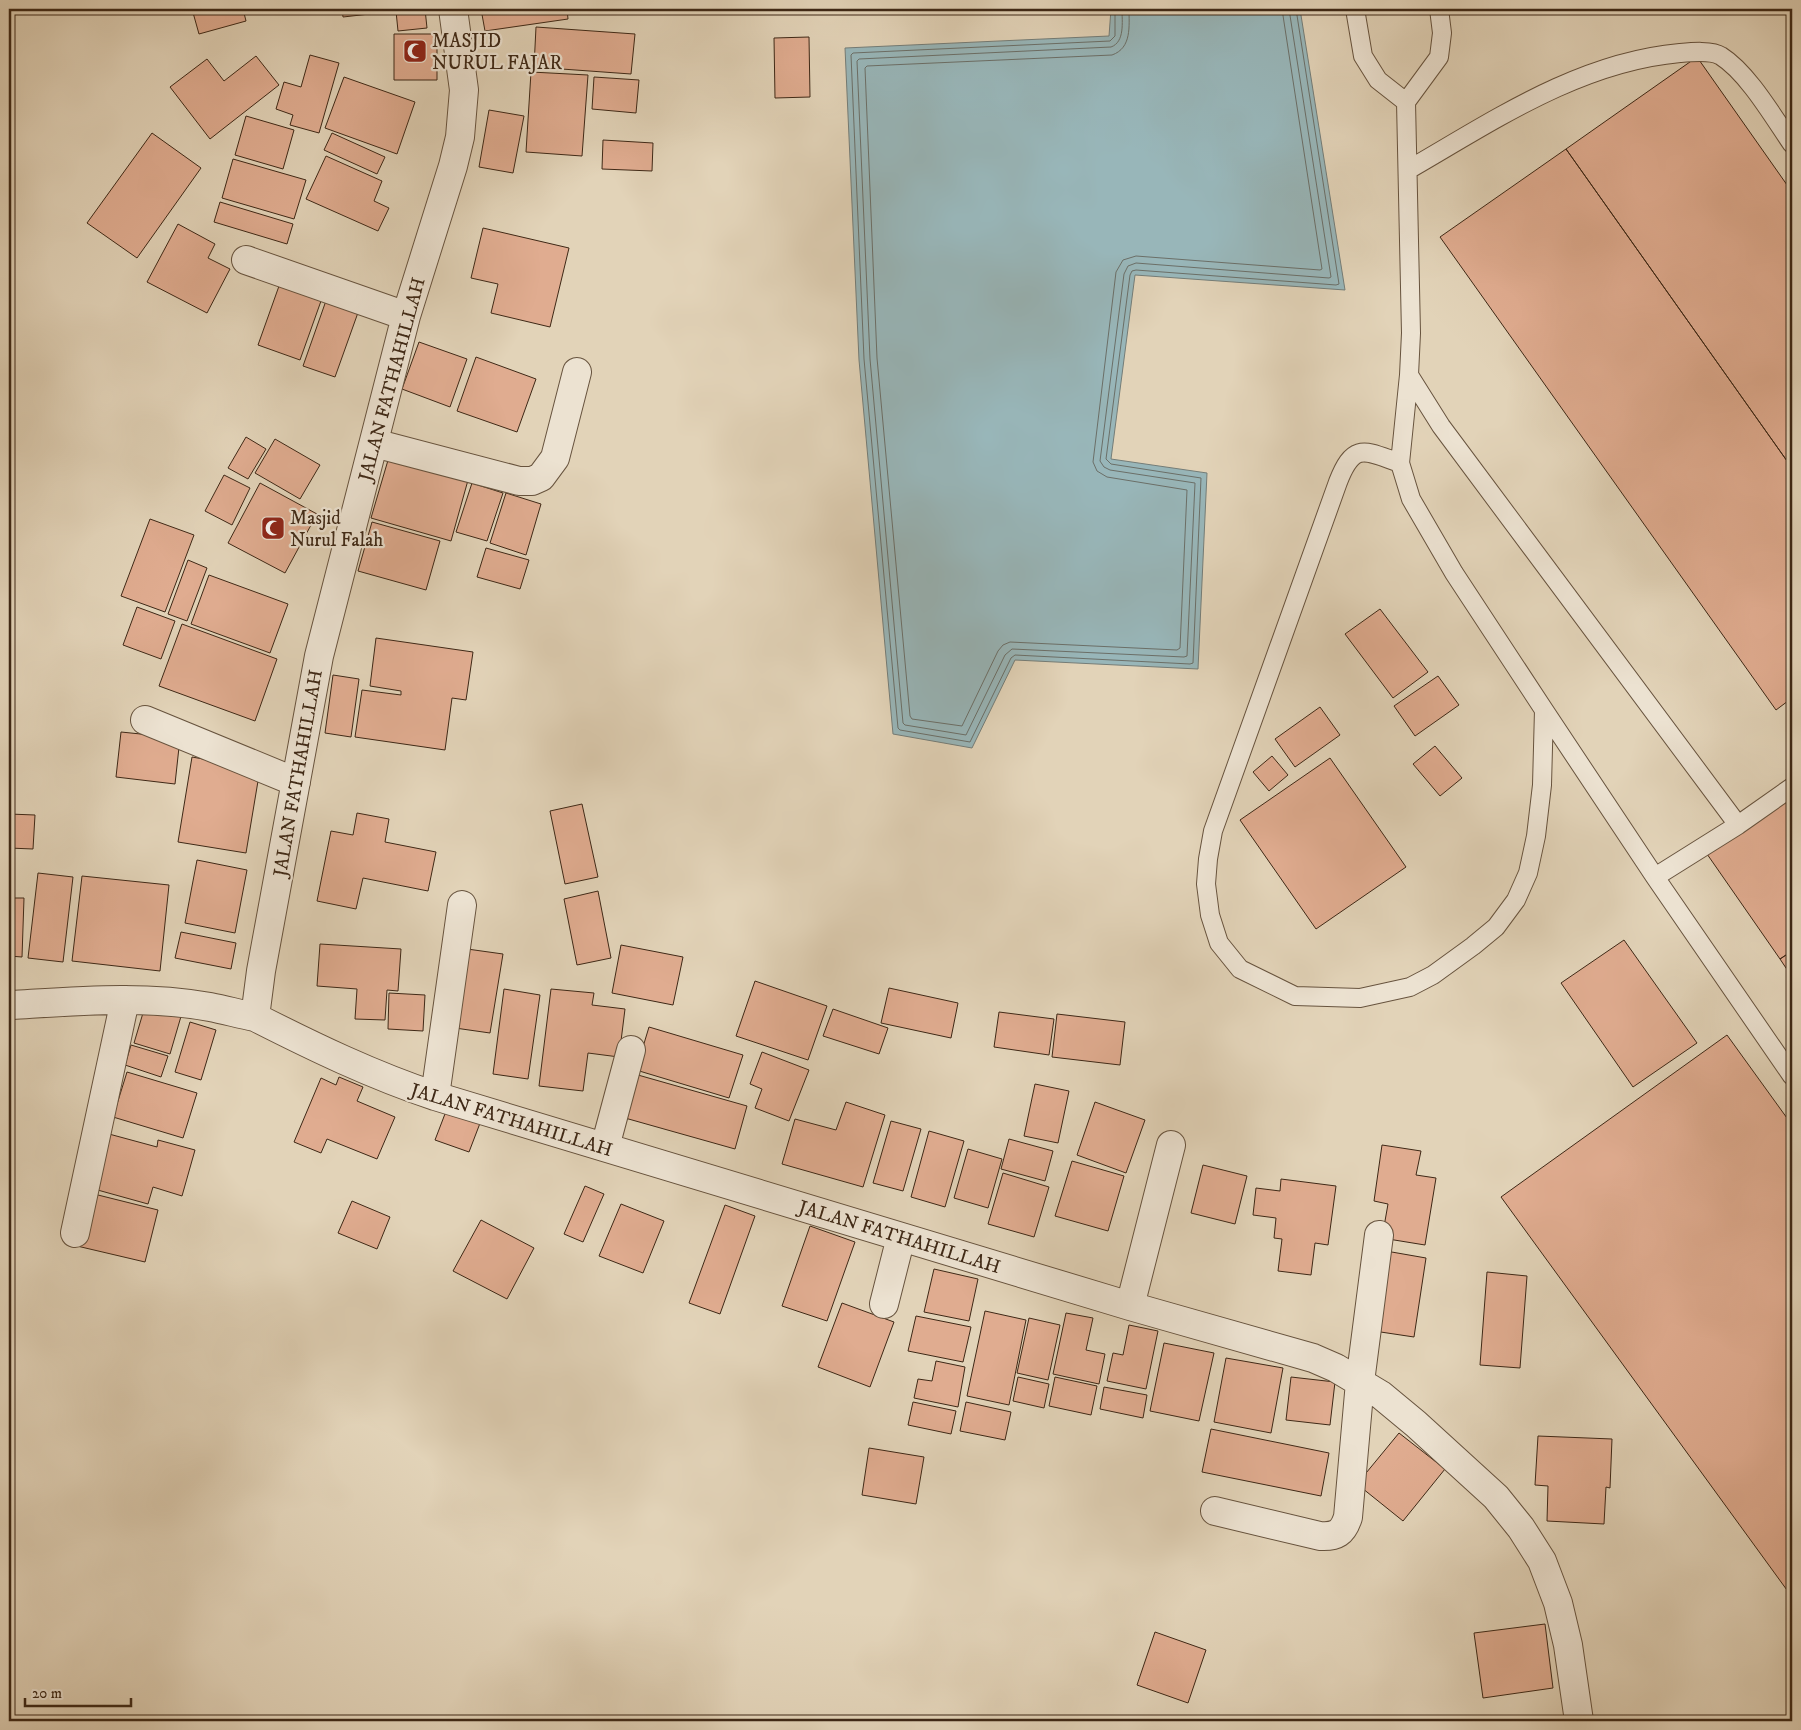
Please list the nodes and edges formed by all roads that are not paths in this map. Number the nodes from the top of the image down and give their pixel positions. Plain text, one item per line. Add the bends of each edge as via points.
1 (453, 9) edge
2 (1355, 9) edge
3 (1439, 9) edge
4 (1406, 102) junction
5 (1792, 144) edge
6 (1408, 170) junction
7 (246, 260) dead end
8 (406, 316) junction
9 (577, 372) dead end
10 (1409, 375) junction
11 (374, 443) junction
12 (1400, 463) junction
13 (1544, 710) junction
14 (145, 720) dead end
15 (296, 782) junction
16 (1792, 787) edge
17 (1738, 825) junction
18 (1655, 877) junction
19 (462, 905) dead end
20 (125, 1000) junction
21 (12, 1005) dead end
22 (255, 1017) junction
23 (631, 1050) dead end
24 (1792, 1076) edge
25 (435, 1096) junction
26 (1171, 1145) dead end
27 (605, 1148) junction
28 (75, 1233) dead end
29 (1379, 1235) dead end
30 (901, 1236) junction
31 (884, 1304) dead end
32 (1130, 1306) junction
33 (1360, 1382) junction
34 (1215, 1511) dead end
35 (1579, 1721) edge

1 - 8 street, JALAN FATHAHILLAH via 464,90 460,137
2 - 4 lane via 1363,56 1378,80
3 - 4 lane via 1442,33 1439,57
4 - 6 lane
5 - 6 lane via 1740,72 1720,55 1698,51 1664,54 1586,74 1540,95
6 - 10 lane
7 - 8 street
8 - 11 street, JALAN FATHAHILLAH
9 - 11 street via 555,458 541,477 532,481 518,481
10 - 12 lane
10 - 17 lane via 1441,426
11 - 15 street, JALAN FATHAHILLAH via 318,656
12 - 13 lane via 1411,499 1454,573
12 - 13 lane via 1371,453 1354,454 1338,482 1213,830 1206,884 1210,916 1219,943 1240,969 1295,996 1360,998 1410,987 1433,975 1496,927 1516,900 1528,873 1542,785
13 - 18 lane
14 - 15 street
15 - 22 street, JALAN FATHAHILLAH
16 - 17 lane
17 - 18 lane
18 - 24 lane
19 - 25 street
20 - 21 street
20 - 22 street via 210,1007
20 - 28 street
22 - 25 street, JALAN FATHAHILLAH via 337,1058
23 - 27 street
25 - 27 street, JALAN FATHAHILLAH
26 - 32 street
27 - 30 street, JALAN FATHAHILLAH
29 - 33 street
30 - 31 street
30 - 32 street, JALAN FATHAHILLAH
32 - 33 street, JALAN FATHAHILLAH via 1313,1358
33 - 34 street via 1348,1517 1337,1535 1320,1536
33 - 35 street, JALAN FATHAHILLAH via 1381,1395 1438,1444 1496,1497 1521,1528 1542,1561 1558,1603

